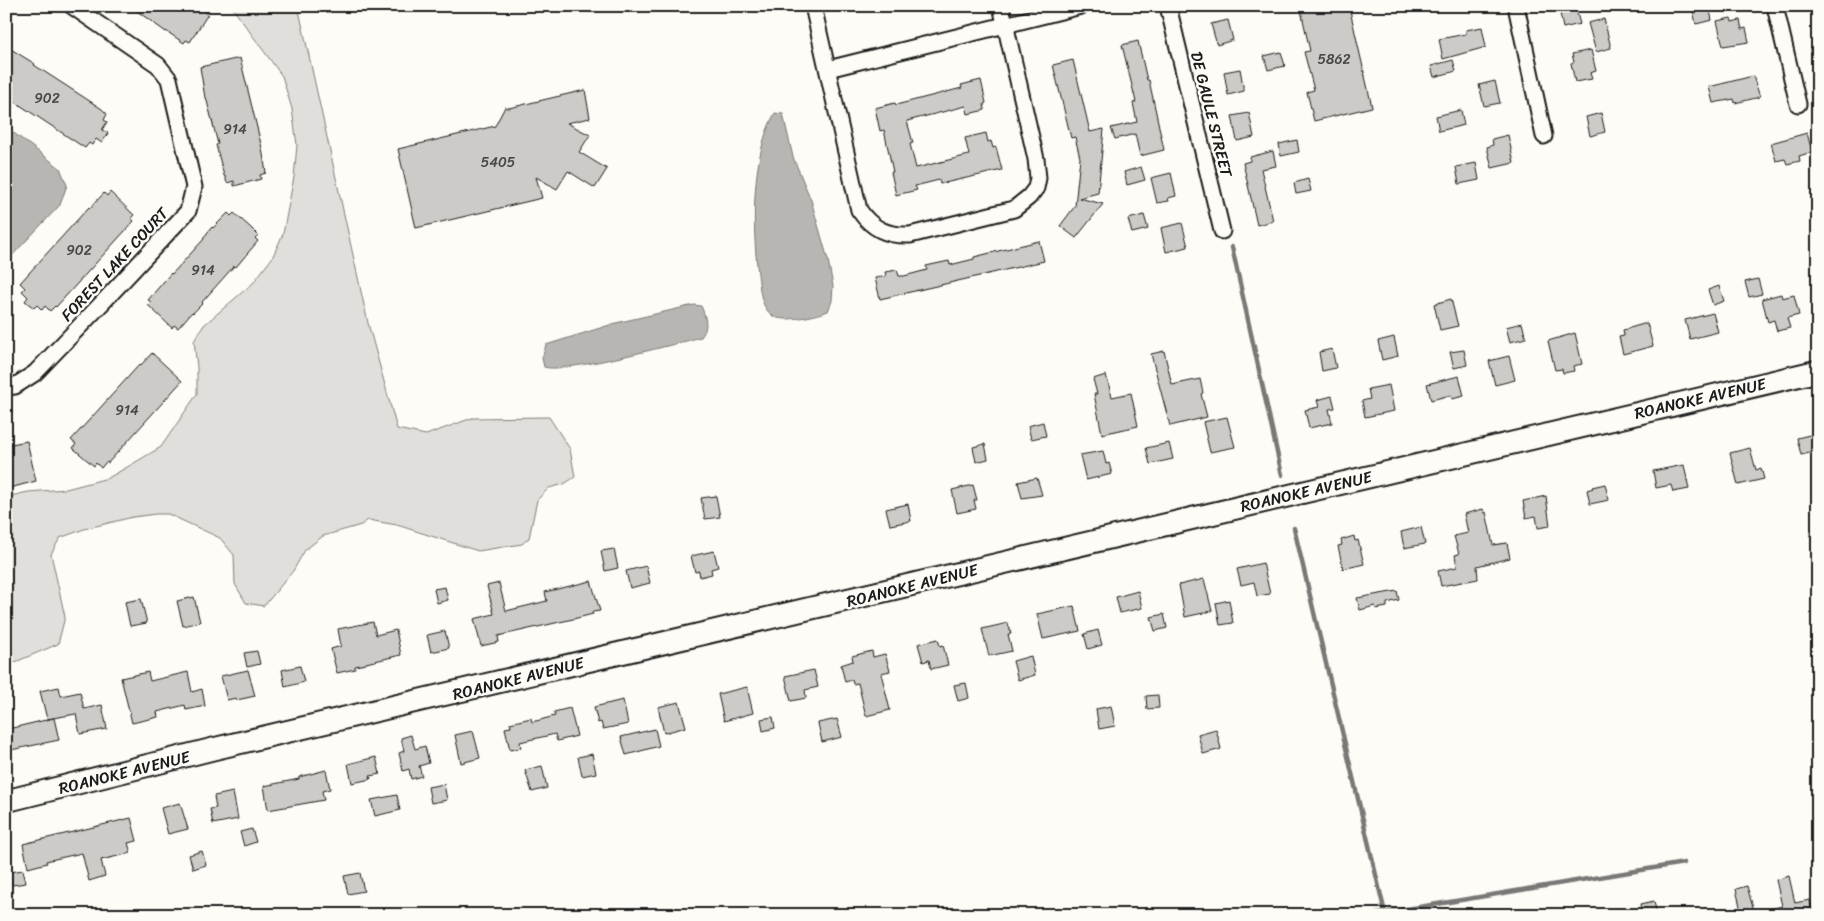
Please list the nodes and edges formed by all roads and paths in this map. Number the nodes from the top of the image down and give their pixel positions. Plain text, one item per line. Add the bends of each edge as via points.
1 (72, 6) edge
2 (813, 6) edge
3 (1001, 6) edge
4 (1081, 6) edge
5 (1168, 6) edge
6 (1516, 6) edge
7 (1775, 6) edge
8 (1006, 25) junction
9 (828, 69) junction
10 (1798, 104) dead end
11 (1544, 136) dead end
12 (1222, 231) dead end
13 (1818, 371) edge
14 (6, 387) edge
15 (6, 801) edge

1 - 14 street, FOREST LAKE COURT via 158,65 170,79 194,187 188,211 35,373 15,386
2 - 9 street
3 - 8 street
4 - 8 street
5 - 12 street, DE GAULE STREET
6 - 11 street
7 - 10 street
8 - 9 street
8 - 9 street via 1036,159 1036,188 1014,209 910,235 885,233 866,220 859,210
13 - 15 street, ROANOKE AVENUE

